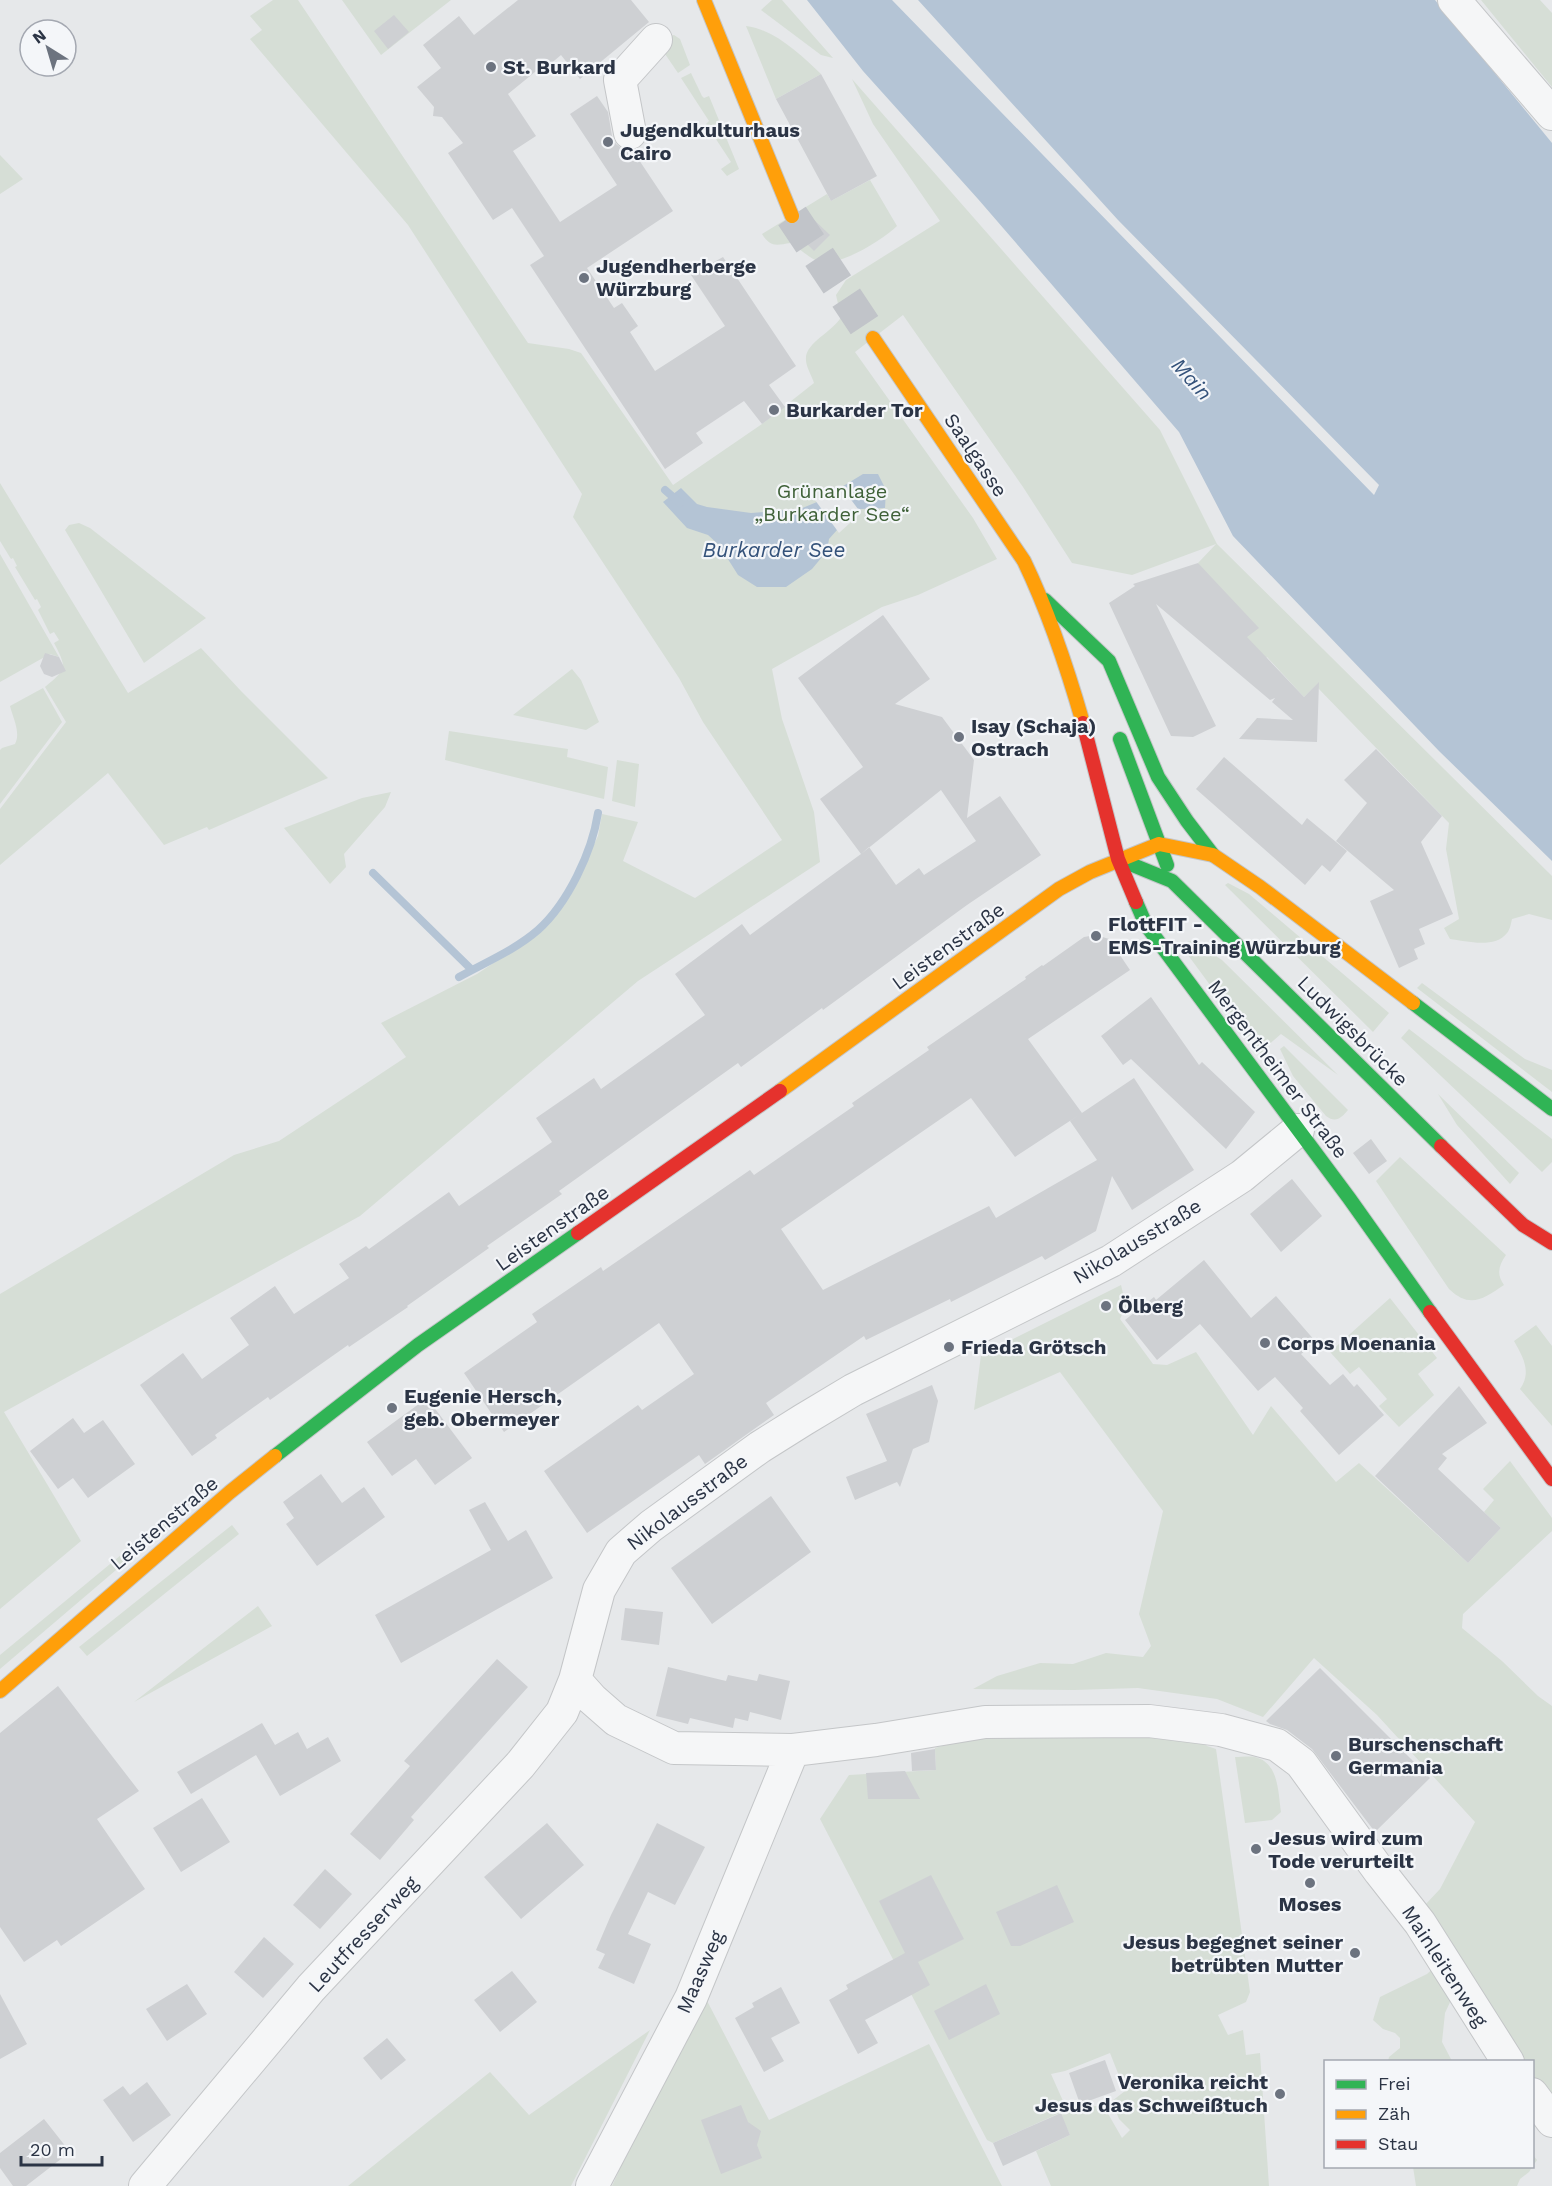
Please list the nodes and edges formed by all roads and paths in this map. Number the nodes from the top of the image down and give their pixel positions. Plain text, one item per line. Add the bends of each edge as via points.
1 (704, 0) edge
2 (1454, 0) edge
3 (656, 40) dead end
4 (1552, 114) edge
5 (630, 133) dead end
6 (792, 216) tunnel mouth
7 (873, 338) tunnel mouth
8 (1041, 596) junction
9 (1076, 629) junction
10 (1088, 660) dead end
11 (1114, 722) dead end
12 (1159, 844) junction
13 (1213, 855) junction
14 (1118, 859) junction
15 (1173, 881) junction
16 (1552, 1109) edge
17 (1298, 1130) junction
18 (1552, 1243) edge
19 (1552, 1479) edge
20 (575, 1680) junction
21 (0, 1691) edge
22 (793, 1750) junction
23 (1507, 2060) edge
24 (1534, 2095) edge
25 (1552, 2121) edge
26 (144, 2186) edge
27 (592, 2186) edge

1 - 6 main road
2 - 4 street
3 - 5 street via 620,80
7 - 8 main road, Saalgasse via 1024,561
8 - 9 main road
8 - 14 main road, Mergentheimer Straße via 1083,720
9 - 10 main road
9 - 13 main road via 1109,660 1158,777
11 - 12 main road
12 - 13 main road
12 - 14 main road, Leistenstraße
12 - 15 main road
13 - 16 main road
14 - 15 main road, Ludwigsbrücke
14 - 17 main road, Mergentheimer Straße via 1146,925
14 - 21 main road, Leistenstraße via 1059,890 418,1345 230,1492
15 - 18 main road, Ludwigsbrücke via 1503,1207
17 - 19 main road, Mergentheimer Straße
17 - 20 street, Nikolausstraße via 1242,1176 1111,1261 853,1390 760,1447 651,1526 621,1551 599,1590
20 - 22 street via 616,1720 674,1748
20 - 26 street, Leutfresserweg via 562,1712 520,1765 311,1988
22 - 23 street, Mainleitenweg via 985,1722 1149,1720 1221,1730 1277,1744 1301,1763 1420,1923
22 - 27 street, Maasweg via 691,1998
24 - 25 street

